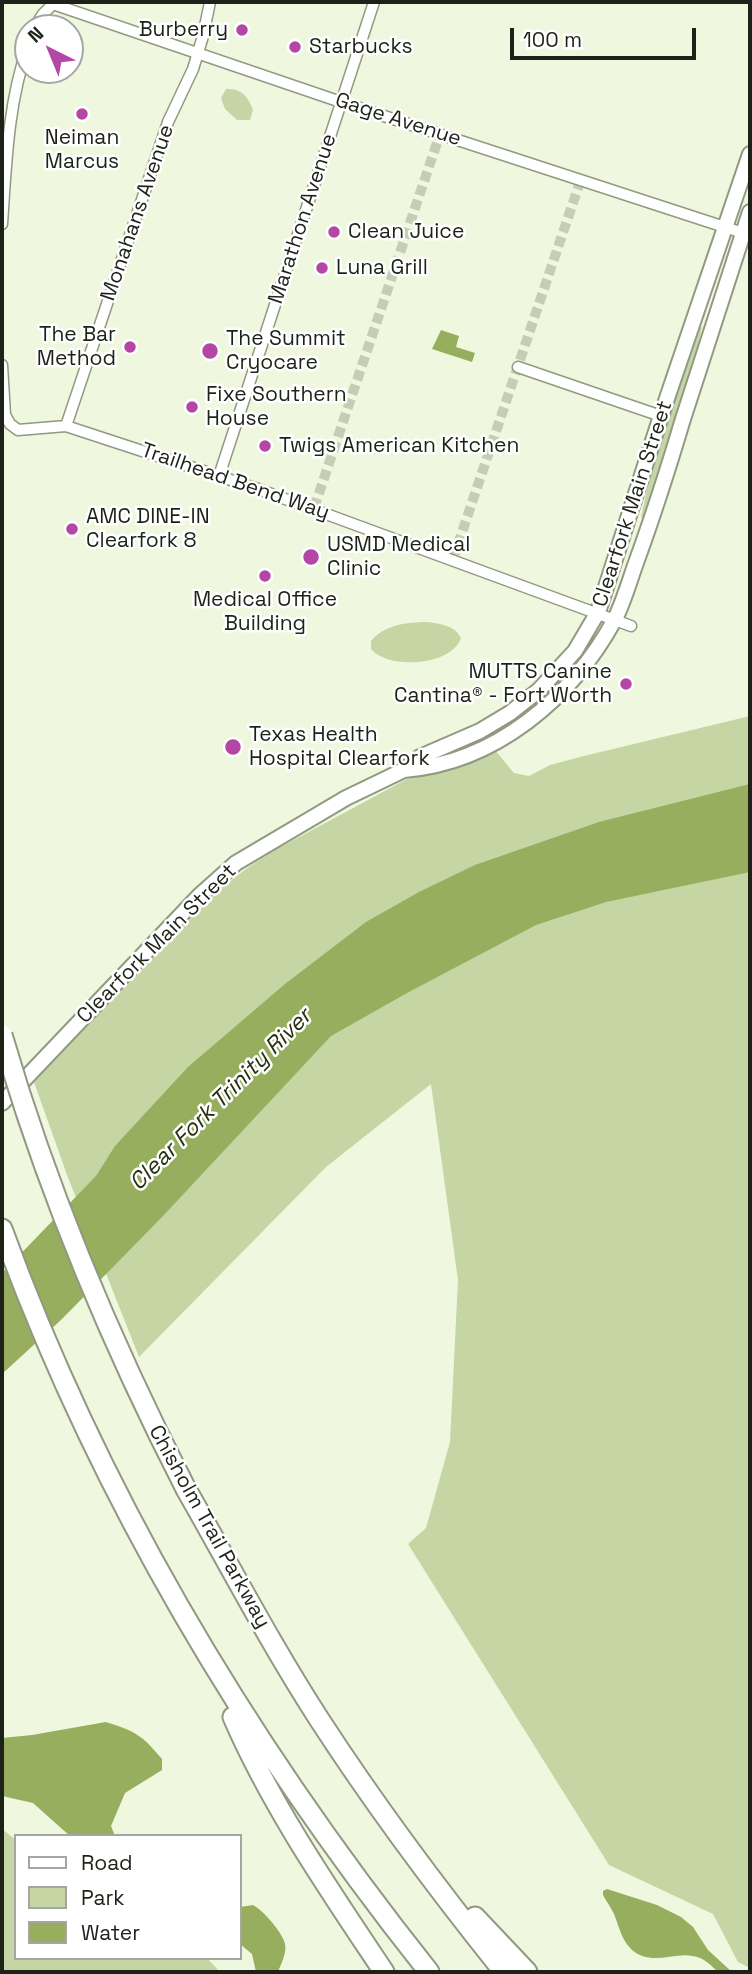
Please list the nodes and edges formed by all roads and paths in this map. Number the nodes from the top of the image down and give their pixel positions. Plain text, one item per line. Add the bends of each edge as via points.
1 (210, 2) edge
2 (374, 2) edge
3 (54, 3) edge
4 (198, 53) junction
5 (17, 84) edge
6 (341, 102) junction
7 (750, 154) edge
8 (750, 212) edge
9 (2, 224) edge
10 (727, 227) junction
11 (743, 233) junction
12 (2, 365) edge
13 (517, 367) dead end
14 (661, 416) junction
15 (66, 426) junction
16 (219, 476) junction
17 (598, 612) junction
18 (615, 619) junction
19 (631, 626) dead end
20 (404, 770) junction
21 (2, 1035) edge
22 (2, 1103) edge
23 (2, 1228) edge
24 (206, 1655) junction
25 (407, 1847) junction
26 (384, 1972) edge
27 (429, 1972) edge
28 (505, 1972) edge
29 (527, 1972) edge

1 - 4 street, Monahans Avenue
2 - 6 street, Marathon Avenue
3 - 4 street, Gage Avenue
4 - 6 street, Gage Avenue
4 - 15 street, Monahans Avenue via 168,122
5 - 9 street
6 - 10 street, Gage Avenue
6 - 16 street, Marathon Avenue
7 - 10 street, Clearfork Main Street
8 - 11 street, Clearfork Main Street
10 - 11 street, Gage Avenue
10 - 14 street, Clearfork Main Street
11 - 18 street, Clearfork Main Street via 658,501
12 - 15 street, Trailhead Bend Way via 5,415 10,424 18,430
13 - 14 street
14 - 17 street, Clearfork Main Street
15 - 16 street, Trailhead Bend Way
16 - 17 street, Trailhead Bend Way
17 - 18 street, Trailhead Bend Way
17 - 20 street, Clearfork Main Street via 575,651 539,690 480,731 420,757
18 - 19 street, Trailhead Bend Way
18 - 20 street, Clearfork Main Street via 583,667 525,724 477,753
20 - 22 street, Clearfork Main Street via 346,798 236,863
21 - 25 highway, Chisholm Trail Parkway, bridge via 45,1170 91,1290 153,1425 277,1650
23 - 24 highway via 62,1379 142,1542
24 - 26 highway via 244,1743
24 - 27 highway via 304,1807
25 - 28 highway, Chisholm Trail Parkway
25 - 29 highway

